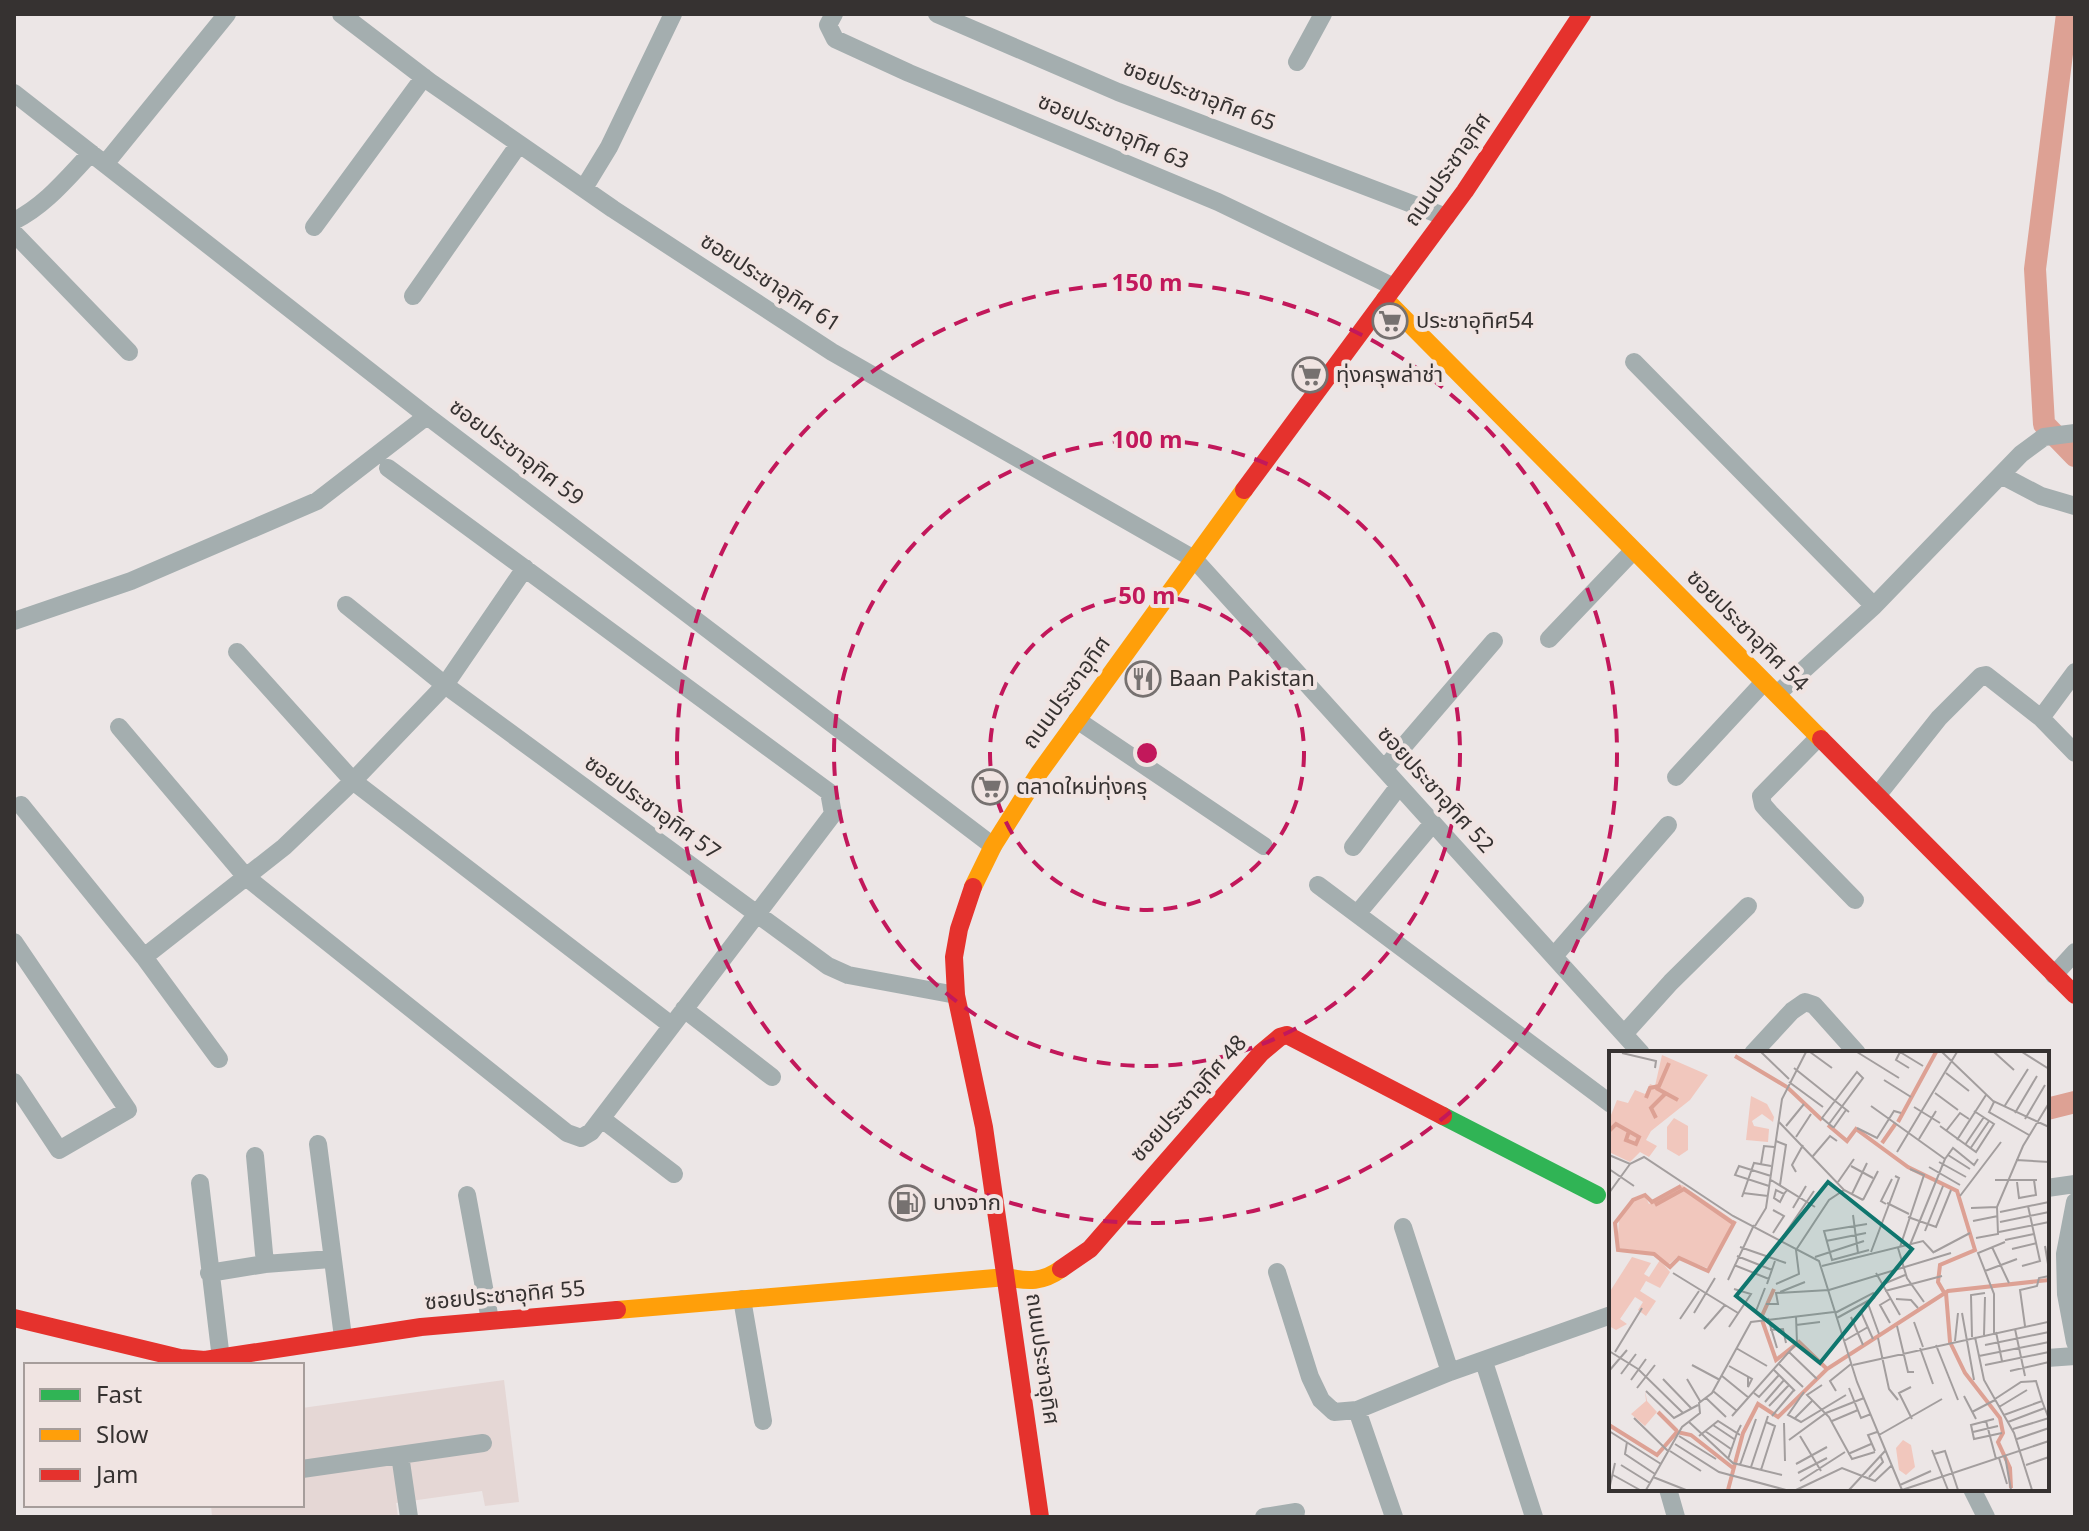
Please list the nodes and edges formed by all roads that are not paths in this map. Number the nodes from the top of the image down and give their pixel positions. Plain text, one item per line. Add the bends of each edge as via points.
1 (227, 14) edge
2 (341, 14) edge
3 (834, 14) edge
4 (937, 14) edge
5 (1323, 14) edge
6 (1582, 14) edge
7 (667, 16) edge
8 (983, 23) edge
9 (1297, 62) dead end
10 (424, 77) junction
11 (14, 93) edge
12 (519, 144) junction
13 (98, 158) junction
14 (584, 188) junction
15 (1446, 217) junction
16 (14, 221) edge
17 (314, 227) dead end
18 (14, 233) edge
19 (1390, 293) junction
20 (413, 296) dead end
21 (129, 352) dead end
22 (1634, 362) dead end
23 (427, 416) junction
24 (2072, 433) edge
25 (388, 468) dead end
26 (2001, 475) junction
27 (2075, 506) edge
28 (1633, 551) junction
29 (1194, 559) junction
30 (525, 568) junction
31 (346, 605) dead end
32 (1874, 606) junction
33 (14, 621) edge
34 (1549, 639) dead end
35 (1494, 641) dead end
36 (237, 652) dead end
37 (2075, 672) edge
38 (445, 685) junction
39 (1771, 688) junction
40 (2041, 718) junction
41 (1077, 720) junction
42 (119, 727) dead end
43 (1819, 737) junction
44 (2075, 753) edge
45 (1384, 769) junction
46 (1676, 777) dead end
47 (353, 781) junction
48 (1399, 786) junction
49 (1877, 796) junction
50 (21, 805) dead end
51 (1433, 823) junction
52 (1668, 825) dead end
53 (993, 846) junction
54 (1264, 846) dead end
55 (1353, 847) dead end
56 (246, 877) junction
57 (1318, 885) dead end
58 (1855, 900) dead end
59 (1748, 906) dead end
60 (755, 914) junction
61 (1357, 914) junction
62 (14, 942) edge
63 (2075, 952) edge
64 (1554, 956) junction
65 (144, 957) junction
66 (2054, 975) junction
67 (956, 995) junction
68 (2075, 995) edge
69 (684, 1009) junction
70 (671, 1025) junction
71 (1624, 1034) junction
72 (1639, 1051) edge
73 (1755, 1051) edge
74 (1855, 1051) edge
75 (219, 1059) dead end
76 (772, 1077) dead end
77 (14, 1082) edge
78 (1609, 1103) edge
79 (602, 1119) junction
80 (318, 1144) dead end
81 (255, 1156) dead end
82 (674, 1174) dead end
83 (200, 1183) dead end
84 (2075, 1184) edge
85 (2049, 1188) edge
86 (467, 1195) dead end
87 (1597, 1195) dead end
88 (2075, 1202) edge
89 (1403, 1227) dead end
90 (331, 1259) junction
91 (265, 1264) junction
92 (1277, 1272) dead end
93 (209, 1273) junction
94 (1007, 1277) junction
95 (742, 1299) junction
96 (14, 1318) edge
97 (1609, 1318) edge
98 (490, 1320) junction
99 (343, 1337) junction
100 (2075, 1342) edge
101 (2075, 1356) edge
102 (144, 1357) edge
103 (2049, 1358) edge
104 (221, 1359) junction
105 (1484, 1362) junction
106 (1450, 1372) junction
107 (1357, 1410) junction
108 (763, 1421) dead end
109 (483, 1443) dead end
110 (400, 1455) junction
111 (304, 1469) edge
112 (1669, 1491) edge
113 (1973, 1491) edge
114 (1296, 1512) dead end
115 (409, 1517) edge
116 (1040, 1517) edge
117 (1264, 1517) edge
118 (1394, 1517) edge
119 (1534, 1517) edge
120 (1676, 1517) edge
121 (1986, 1517) edge

1 - 13 street
2 - 10 street, ซอยประชาอุทิศ 61
3 - 19 street, ซอยประชาอุทิศ 63 via 828,25 835,39 1218,202
4 - 8 street, ซอยประชาอุทิศ 65
5 - 9 street
6 - 15 street, ถนนประชาอุทิศ
7 - 14 street via 609,147
8 - 15 street, ซอยประชาอุทิศ 65 via 1118,92
10 - 12 street, ซอยประชาอุทิศ 61
10 - 17 street
11 - 13 street, ซอยประชาอุทิศ 59
12 - 14 street, ซอยประชาอุทิศ 61
12 - 20 street
13 - 16 street
13 - 23 street, ซอยประชาอุทิศ 59
14 - 29 street, ซอยประชาอุทิศ 61 via 832,352
15 - 19 street, ถนนประชาอุทิศ
18 - 21 street
19 - 28 street, ซอยประชาอุทิศ 54
19 - 29 street, ถนนประชาอุทิศ
22 - 32 street
23 - 33 street via 317,501 131,581
23 - 53 street, ซอยประชาอุทิศ 59
24 - 26 street via 2044,437
25 - 30 street
26 - 27 street
26 - 32 street
28 - 34 street
28 - 39 street, ซอยประชาอุทิศ 54
29 - 41 street, ถนนประชาอุทิศ
29 - 45 street, ซอยประชาอุทิศ 52
30 - 38 street
30 - 60 street via 829,792 833,814
31 - 38 street, ซอยประชาอุทิศ 57
32 - 39 street
35 - 45 street
36 - 47 street
37 - 40 street
38 - 47 street
38 - 60 street, ซอยประชาอุทิศ 57
39 - 43 street, ซอยประชาอุทิศ 54
39 - 46 street
40 - 44 street
40 - 49 street via 1995,680 1981,676 1939,718
41 - 53 street, ถนนประชาอุทิศ
41 - 54 street
42 - 56 street
43 - 49 street, ซอยประชาอุทิศ 54
43 - 58 street via 1761,796 1762,801
45 - 48 street, ซอยประชาอุทิศ 52
47 - 56 street
47 - 70 street
48 - 51 street, ซอยประชาอุทิศ 52
48 - 55 street
49 - 66 street, ซอยประชาอุทิศ 54
50 - 65 street
51 - 61 street
51 - 64 street, ซอยประชาอุทิศ 52
52 - 64 street
53 - 67 street, ถนนประชาอุทิศ via 959,929
56 - 65 street
56 - 79 street via 567,1133 581,1138
57 - 61 street
59 - 71 street
60 - 67 street, ซอยประชาอุทิศ 57 via 838,972
60 - 69 street
61 - 78 street
62 - 77 street via 128,1110 59,1150
63 - 66 street
64 - 71 street, ซอยประชาอุทิศ 52
65 - 75 street
66 - 68 street, ซอยประชาอุทิศ 54
67 - 94 street, ถนนประชาอุทิศ via 984,1127
69 - 70 street
69 - 76 street
70 - 79 street
71 - 72 street, ซอยประชาอุทิศ 52
73 - 74 street via 1805,1002 1814,1005
79 - 82 street
80 - 90 street
81 - 91 street
83 - 93 street
84 - 85 street
86 - 98 street
87 - 94 street, ซอยประชาอุทิศ 48 via 1283,1035 1261,1053 1090,1249 1047,1279
88 - 100 street via 2065,1254
89 - 106 street
90 - 91 street
90 - 99 street
91 - 93 street
92 - 107 street via 1321,1400 1334,1412
93 - 104 street
94 - 95 street, ซอยประชาอุทิศ 55
94 - 116 street, ถนนประชาอุทิศ
95 - 98 street, ซอยประชาอุทิศ 55
95 - 108 street
96 - 102 street, ซอยประชาอุทิศ 55
97 - 105 street
98 - 99 street, ซอยประชาอุทิศ 55
99 - 104 street, ซอยประชาอุทิศ 55
101 - 103 street
102 - 104 street, ซอยประชาอุทิศ 55
105 - 106 street
105 - 119 street
106 - 107 street
107 - 118 street
109 - 110 street
110 - 111 street
110 - 115 street
112 - 120 street
113 - 121 street
114 - 117 street

